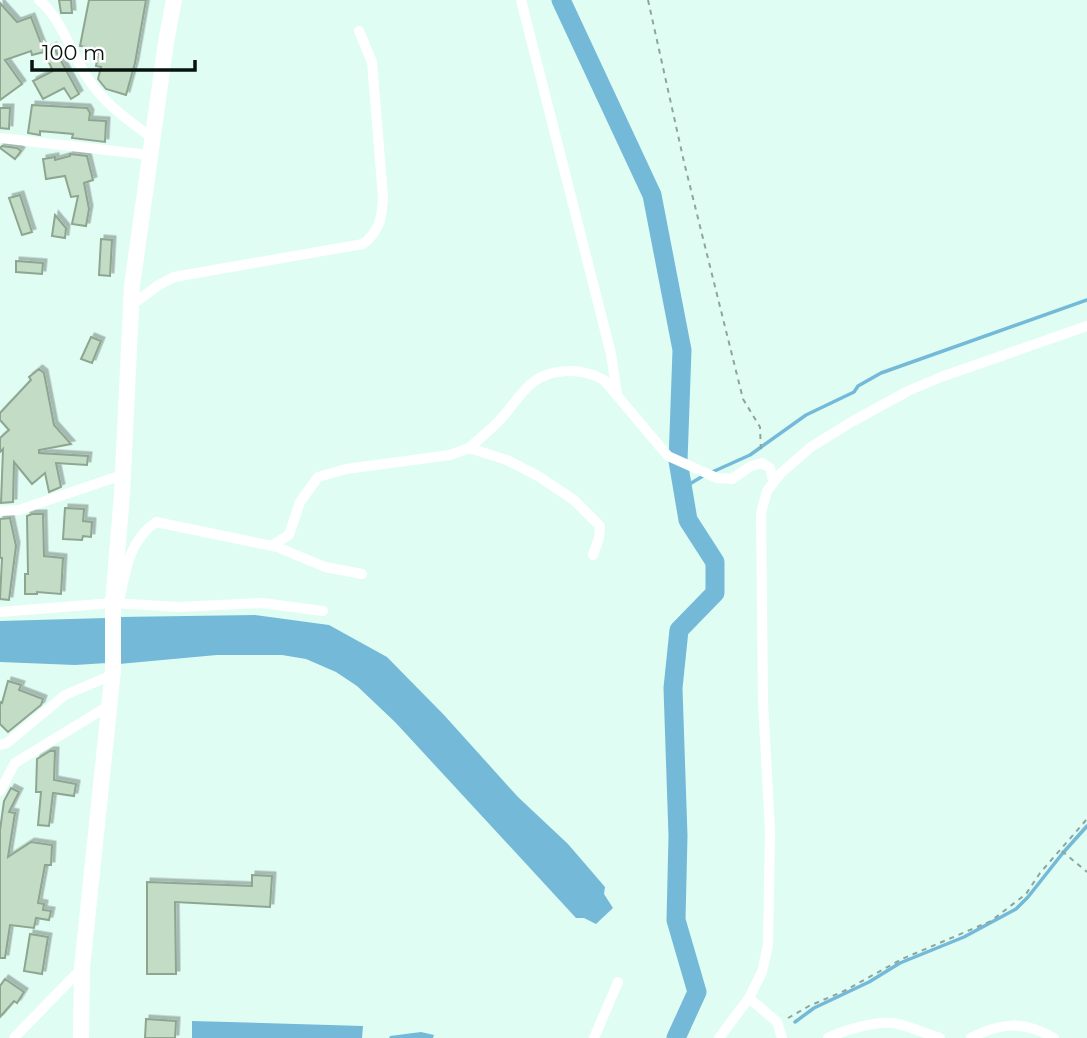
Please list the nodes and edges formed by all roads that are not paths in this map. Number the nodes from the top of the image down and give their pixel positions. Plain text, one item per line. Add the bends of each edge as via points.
1 (40, 0) edge
2 (174, 0) edge
3 (521, 0) edge
4 (359, 31) dead end
5 (0, 138) edge
6 (152, 138) junction
7 (150, 155) junction
8 (132, 305) junction
9 (1087, 326) edge
10 (617, 394) junction
11 (469, 448) junction
12 (122, 475) junction
13 (773, 481) junction
14 (0, 511) edge
15 (271, 546) junction
16 (593, 555) dead end
17 (362, 574) dead end
18 (115, 606) junction
19 (323, 611) dead end
20 (0, 612) edge
21 (113, 672) junction
22 (110, 705) junction
23 (4, 744) edge
24 (15, 763) junction
25 (0, 791) edge
26 (82, 968) junction
27 (618, 982) dead end
28 (749, 998) junction
29 (14, 1038) edge
30 (81, 1038) edge
31 (594, 1038) edge
32 (719, 1038) edge
33 (782, 1038) edge
34 (828, 1038) edge
35 (940, 1038) edge
36 (971, 1038) edge
37 (1054, 1038) edge

1 - 6 street via 104,101
2 - 6 main road
3 - 10 street via 611,354
4 - 8 street via 372,62 383,197 382,218 373,236 363,243 174,277
5 - 7 street
6 - 7 main road
7 - 8 main road
8 - 12 main road
9 - 13 street via 908,391 811,447
10 - 11 street via 592,373 559,372 540,377
10 - 13 street via 668,456 717,478 732,479 762,463 770,468
11 - 15 street via 318,477 300,502 289,535
11 - 16 street via 507,460 574,500 600,526
12 - 14 street via 19,510
12 - 18 main road
13 - 28 street via 761,513 770,907 765,961
15 - 17 street via 324,567
15 - 18 street via 156,522 135,542
18 - 19 street via 262,603
18 - 20 street
18 - 21 main road
21 - 22 main road
21 - 23 street via 65,695
22 - 24 street
22 - 26 main road
23 - 24 street
24 - 25 street
26 - 29 street
26 - 30 main road
27 - 31 street
28 - 32 street
28 - 33 street via 777,1022
34 - 35 street via 895,1023
36 - 37 street via 996,1027 1019,1025

